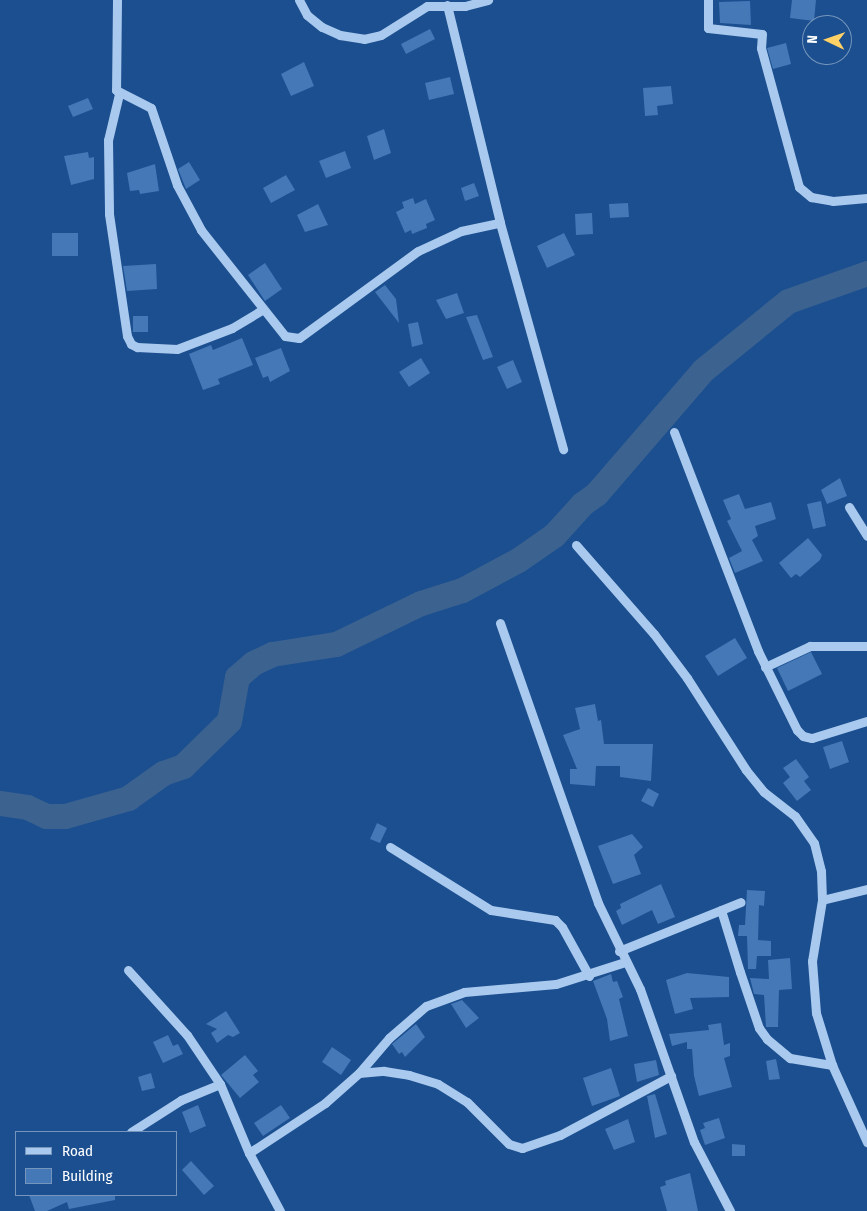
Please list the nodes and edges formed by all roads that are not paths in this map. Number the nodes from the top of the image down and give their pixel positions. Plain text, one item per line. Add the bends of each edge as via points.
1 (117, 0) edge
2 (299, 0) edge
3 (488, 0) edge
4 (708, 0) edge
5 (447, 5) junction
6 (118, 94) junction
7 (867, 198) edge
8 (500, 223) junction
9 (262, 310) junction
10 (674, 432) dead end
11 (563, 449) dead end
12 (849, 506) dead end
13 (867, 536) edge
14 (576, 545) dead end
15 (500, 623) dead end
16 (867, 646) edge
17 (765, 667) junction
18 (867, 721) edge
19 (390, 847) dead end
20 (867, 889) edge
21 (822, 900) junction
22 (741, 902) dead end
23 (722, 910) junction
24 (619, 951) junction
25 (625, 962) junction
26 (128, 970) dead end
27 (589, 976) junction
28 (832, 1065) junction
29 (359, 1073) junction
30 (671, 1076) junction
31 (220, 1084) junction
32 (133, 1131) edge
33 (867, 1142) edge
34 (249, 1153) junction
35 (277, 1210) edge
36 (727, 1210) edge

1 - 6 street via 114,84
2 - 5 street via 307,15 322,27 340,35 364,38 381,35 427,6
3 - 5 street via 465,6
4 - 7 street via 708,28 762,34 761,48 799,187 811,198
5 - 8 street
6 - 9 street via 151,108 177,185 189,207 214,248
6 - 9 street via 108,140 109,214 127,336 131,344 177,349 232,328
8 - 9 street via 461,231 418,251 298,338 285,336
8 - 11 street
10 - 17 street
12 - 13 street
14 - 21 street via 654,634 699,694 746,770 804,828 818,854
15 - 24 street via 598,903
16 - 17 street via 810,646
17 - 18 street via 784,708 803,736 817,737
19 - 27 street via 491,910 555,920
20 - 21 street
21 - 28 street via 812,961 816,1013
22 - 23 street
23 - 24 street
23 - 28 street via 759,1028 790,1058
24 - 25 street
25 - 27 street
25 - 30 street via 640,989
26 - 31 street via 187,1035
27 - 29 street via 532,989 464,992 426,1006 388,1038
28 - 33 street
29 - 30 street via 400,1074 438,1084 467,1102 509,1144 522,1148 560,1135
29 - 34 street via 325,1103
30 - 36 street via 694,1142
31 - 32 street via 181,1100
31 - 34 street
34 - 35 street

